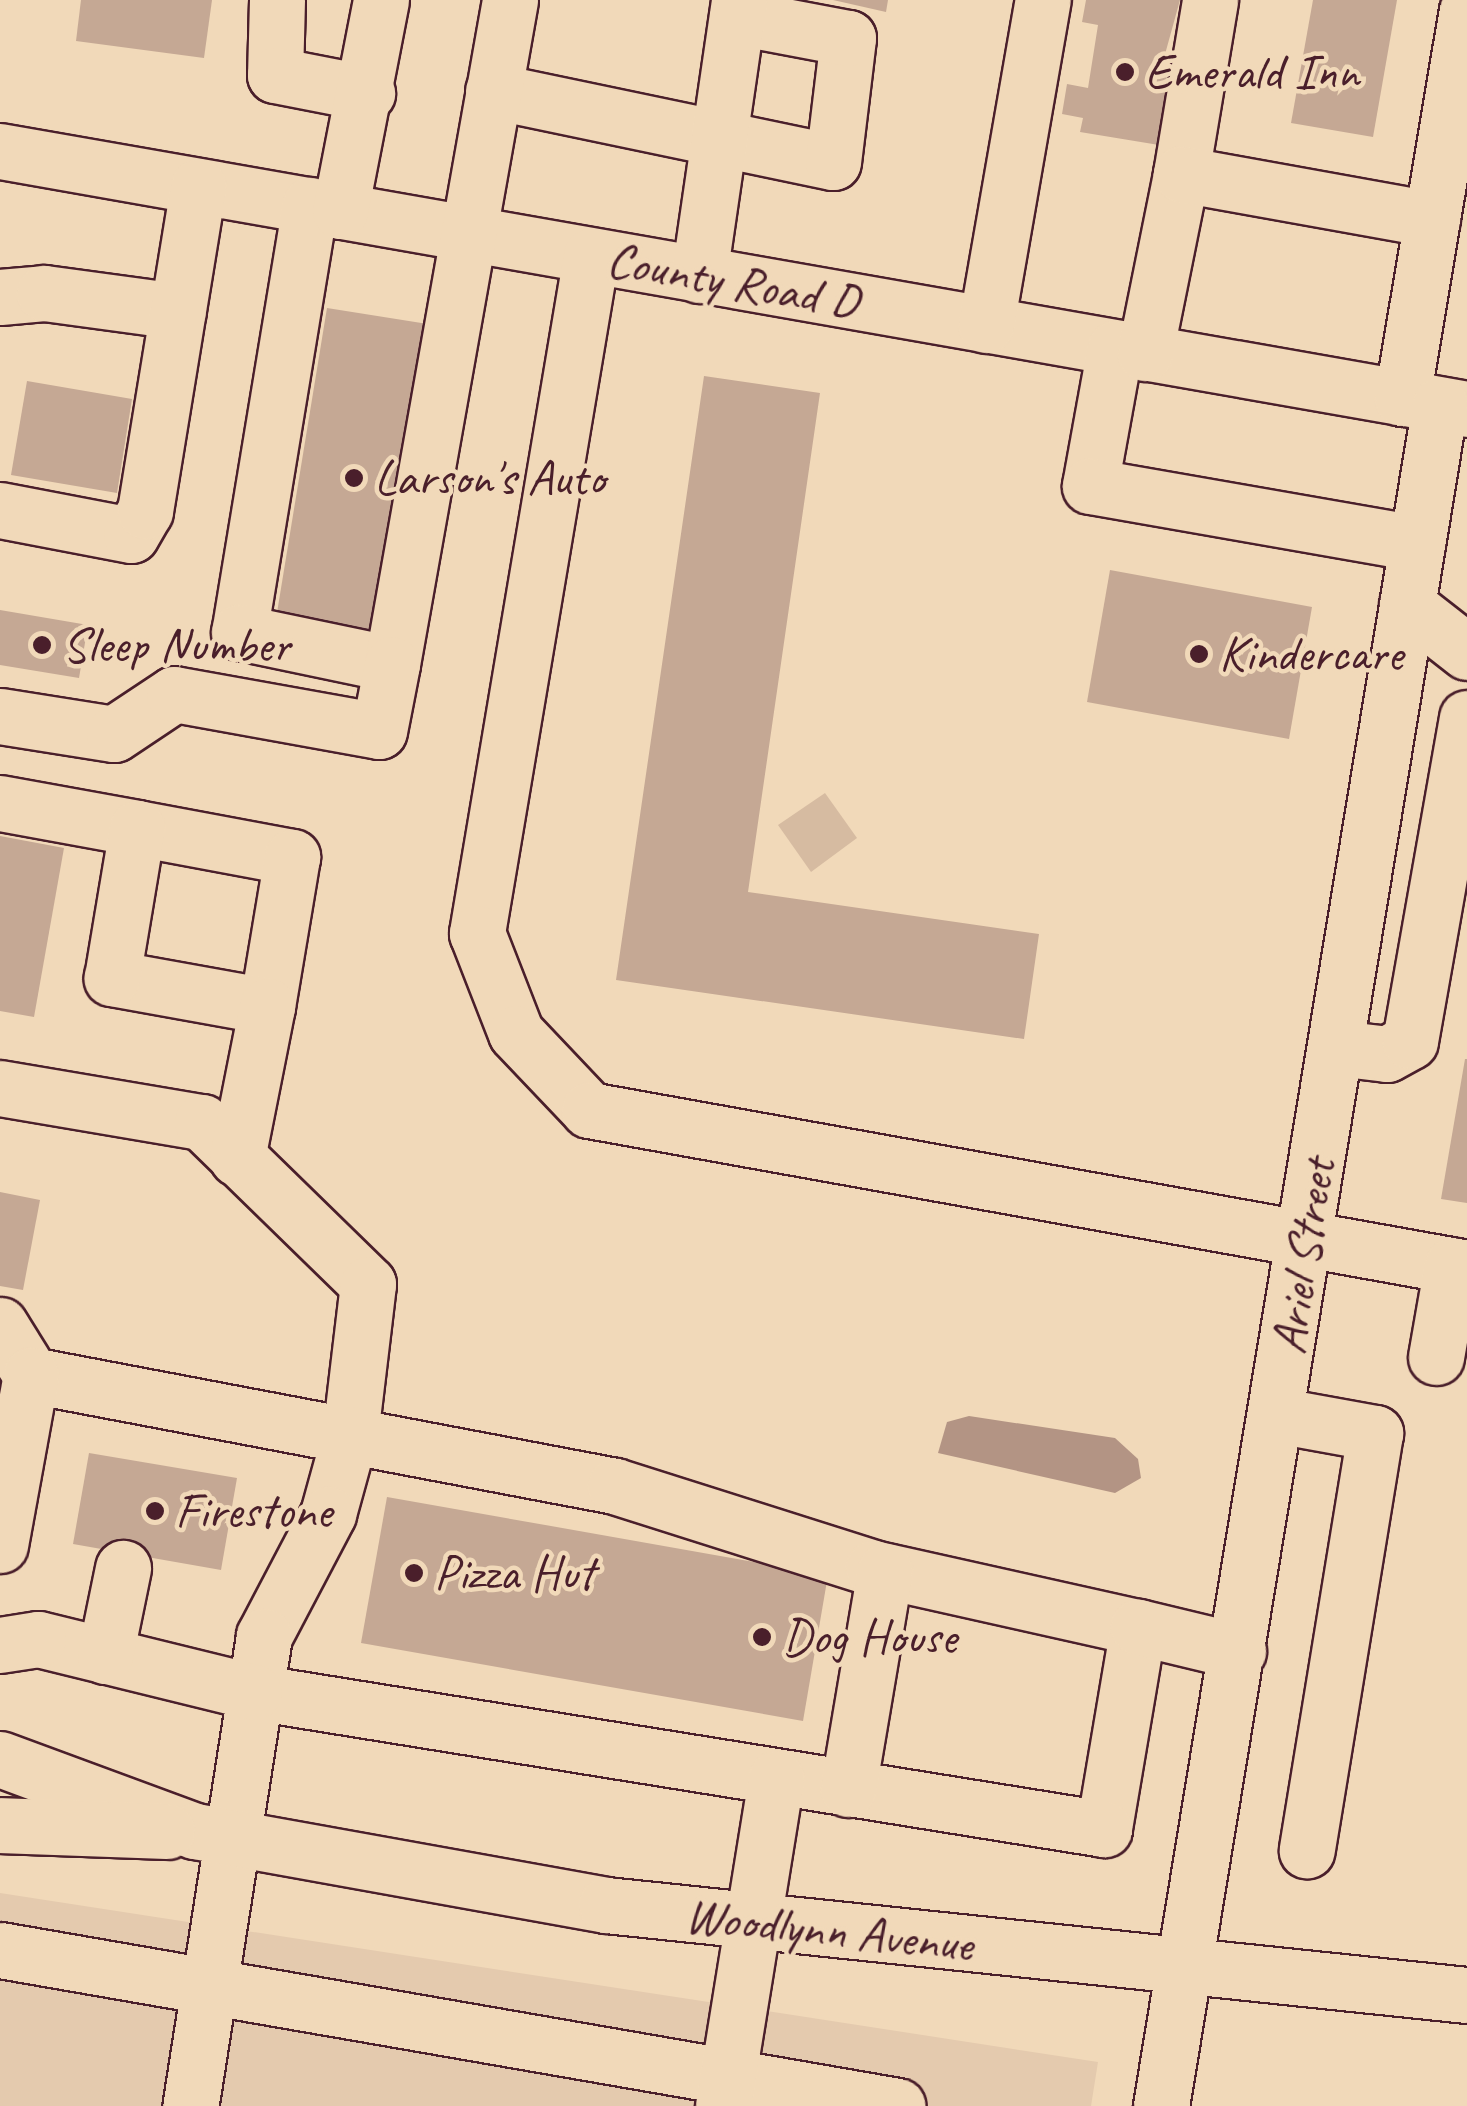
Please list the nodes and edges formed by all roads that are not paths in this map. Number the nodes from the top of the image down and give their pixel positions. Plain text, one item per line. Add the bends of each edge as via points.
1 (277, 0) edge
2 (381, 0) edge
3 (510, 0) edge
4 (1043, 0) edge
5 (1210, 0) edge
6 (738, 8) edge
7 (1467, 11) edge
8 (493, 91) junction
9 (367, 94) junction
10 (718, 132) junction
11 (0, 151) edge
12 (1180, 174) junction
13 (198, 186) junction
14 (325, 208) junction
15 (1432, 219) junction
16 (468, 234) junction
17 (591, 256) junction
18 (698, 274) junction
19 (0, 298) edge
20 (178, 311) junction
21 (986, 325) junction
22 (1130, 351) junction
23 (1436, 404) edge
24 (0, 510) edge
25 (1418, 543) junction
26 (1407, 605) junction
27 (240, 632) junction
28 (1467, 652) edge
29 (392, 664) junction
30 (226, 706) junction
31 (0, 716) edge
32 (1467, 718) edge
33 (0, 803) edge
34 (137, 828) junction
35 (267, 1006) junction
36 (1337, 1048) junction
37 (0, 1088) edge
38 (237, 1158) junction
39 (1305, 1240) junction
40 (1460, 1267) edge
41 (0, 1324) edge
42 (1436, 1357) dead end
43 (31, 1375) junction
44 (1276, 1415) junction
45 (350, 1434) junction
46 (0, 1546) edge
47 (123, 1568) dead end
48 (885, 1570) junction
49 (1138, 1627) junction
50 (0, 1645) edge
51 (1238, 1651) junction
52 (105, 1656) junction
53 (254, 1692) junction
54 (0, 1760) edge
55 (776, 1778) junction
56 (848, 1788) junction
57 (0, 1826) edge
58 (214, 1835) junction
59 (1307, 1850) dead end
60 (750, 1924) junction
61 (0, 1950) edge
62 (1184, 1965) junction
63 (209, 1987) junction
64 (1467, 1994) edge
65 (725, 2091) edge
66 (190, 2106) edge
67 (898, 2106) edge
68 (1162, 2106) edge

1 - 9 street via 275,76
2 - 9 street
3 - 8 street
4 - 21 street
5 - 12 street
6 - 10 street
6 - 10 street via 848,38 833,162
7 - 15 street, Ariel Street
8 - 10 street
8 - 16 street
9 - 14 street
10 - 18 street
11 - 13 street, County Road D
12 - 15 street
12 - 22 street
13 - 14 street, County Road D
13 - 20 street
14 - 16 street, County Road D
14 - 27 street via 278,401
15 - 23 street, Ariel Street
16 - 17 street, County Road D
16 - 29 street
17 - 18 street, County Road D
17 - 39 street via 477,933 516,1033 589,1110
18 - 21 street, County Road D
19 - 20 street via 44,293
20 - 24 street via 144,511 131,535
21 - 22 street, County Road D
22 - 23 street, County Road D
22 - 25 street via 1090,486
23 - 25 street, Ariel Street
25 - 26 street, Ariel Street
26 - 28 street
26 - 36 street, Ariel Street
27 - 29 street
27 - 30 street
29 - 30 street via 379,731
30 - 31 street via 164,696 126,730 102,735
32 - 36 street via 1410,1041 1387,1054
33 - 34 street
34 - 35 street via 292,857
34 - 35 street via 112,978
35 - 38 street
36 - 39 street, Ariel Street
37 - 38 street via 202,1122
38 - 45 street via 368,1284
39 - 40 street
39 - 44 street, Ariel Street
40 - 42 street
41 - 43 street
43 - 45 street
43 - 46 street
44 - 51 street, Ariel Street
44 - 59 street via 1376,1432
45 - 48 street via 616,1486
45 - 53 street via 328,1514 264,1636
47 - 52 street
48 - 49 street
48 - 56 street
49 - 51 street
49 - 56 street via 1104,1828
50 - 52 street via 38,1639
51 - 62 street, Ariel Street
52 - 53 street
53 - 55 street
53 - 58 street
54 - 58 street, Woodlynn Avenue
55 - 56 street
55 - 60 street
57 - 58 street, Woodlynn Avenue
58 - 60 street, Woodlynn Avenue
58 - 63 street
60 - 62 street, Woodlynn Avenue
60 - 65 street
61 - 63 street
62 - 64 street, Woodlynn Avenue
62 - 68 street, Ariel Street
63 - 65 street
63 - 66 street
65 - 67 street

